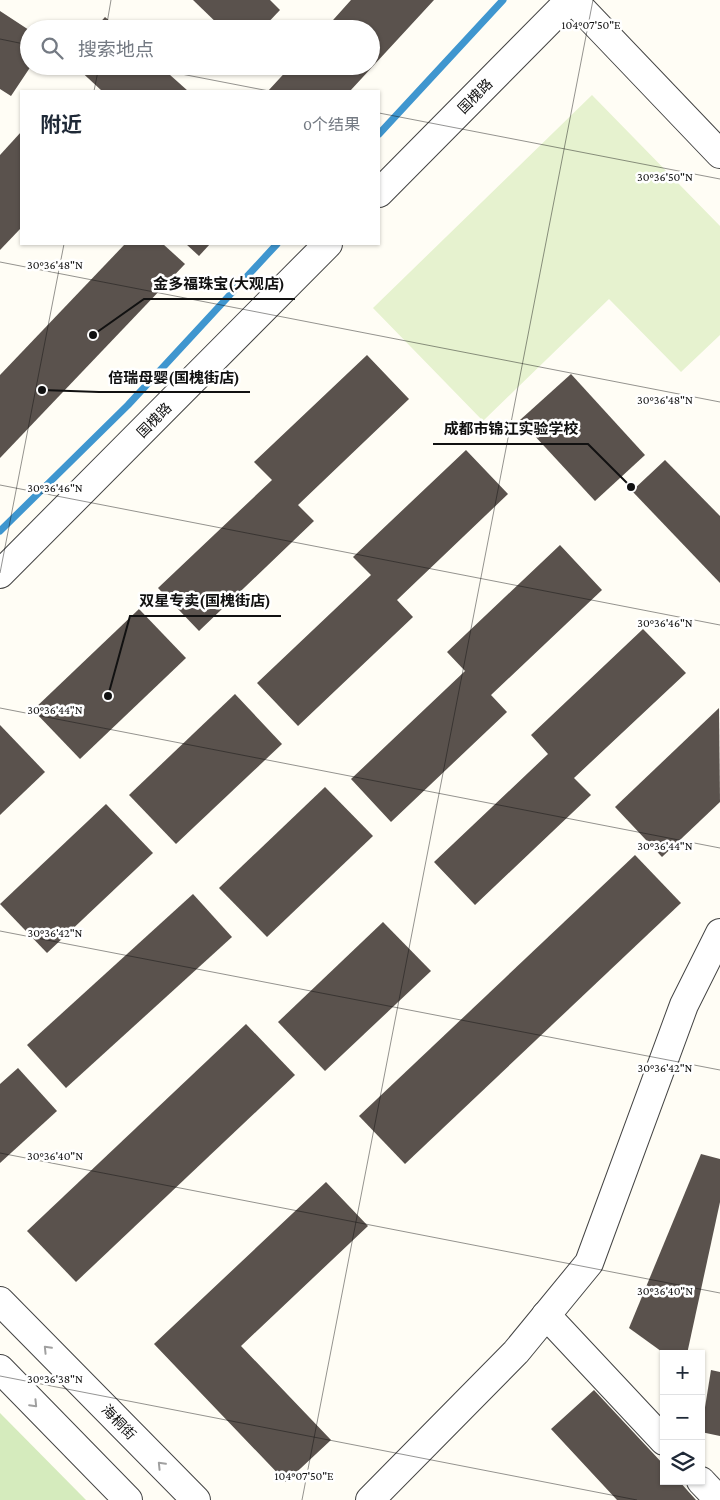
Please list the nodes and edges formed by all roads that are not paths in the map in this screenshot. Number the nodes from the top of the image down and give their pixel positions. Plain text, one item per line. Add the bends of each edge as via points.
1 (572, 0) edge
2 (720, 154) edge
3 (380, 192) edge
4 (327, 245) edge
5 (0, 574) edge
6 (720, 933) edge
7 (0, 1301) edge
8 (546, 1315) junction
9 (0, 1369) edge
10 (663, 1440) edge
11 (705, 1485) edge
12 (128, 1500) edge
13 (196, 1500) edge
14 (370, 1500) edge
15 (719, 1500) edge

1 - 2 street
1 - 3 street, 国槐路
4 - 5 street, 国槐路
6 - 8 street via 684,1005 589,1263
13 -> 7 street, 海桐街
8 - 10 street
8 - 14 street via 516,1352
9 -> 12 street
11 - 15 street

